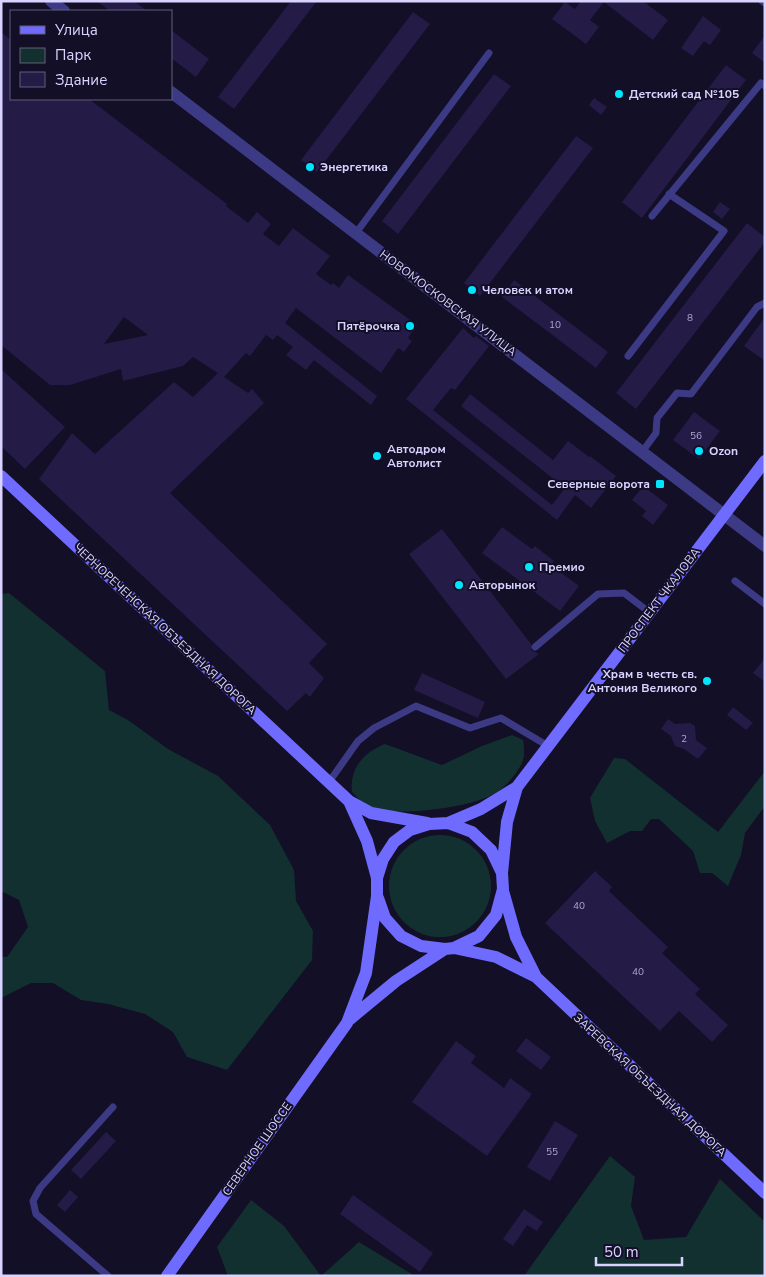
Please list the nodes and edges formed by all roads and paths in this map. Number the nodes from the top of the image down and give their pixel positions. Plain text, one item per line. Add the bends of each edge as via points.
1 (51, 1) edge
2 (762, 1) edge
3 (765, 4) edge
4 (63, 10) edge
5 (489, 53) dead end
6 (765, 86) edge
7 (172, 93) edge
8 (669, 194) junction
9 (652, 216) dead end
10 (356, 232) junction
11 (765, 303) edge
12 (628, 356) dead end
13 (642, 452) junction
14 (765, 460) edge
15 (1, 476) edge
16 (723, 514) junction
17 (765, 546) edge
18 (735, 581) dead end
19 (765, 604) edge
20 (649, 612) junction
21 (535, 647) dead end
22 (548, 746) junction
23 (329, 782) junction
24 (516, 787) junction
25 (350, 801) junction
26 (448, 823) junction
27 (429, 824) junction
28 (502, 873) junction
29 (377, 878) junction
30 (503, 890) junction
31 (378, 896) junction
32 (449, 948) junction
33 (536, 977) junction
34 (347, 1023) junction
35 (113, 1107) dead end
36 (765, 1192) edge
37 (108, 1276) edge
38 (167, 1276) edge

1 - 4 street
2 - 3 lane
5 - 10 lane
6 - 8 lane via 761,83
7 - 10 street, НОВОМОСКОВСКАЯ УЛИЦА
8 - 9 lane
8 - 12 lane via 724,231
10 - 13 street, НОВОМОСКОВСКАЯ УЛИЦА
11 - 13 lane via 757,307 691,394 677,393 657,418 656,433
13 - 16 street, НОВОМОСКОВСКАЯ УЛИЦА
14 - 16 main road, ПРОСПЕКТ ЧКАЛОВА
15 - 23 main road, ЧЕРНОРЕЧЕНСКАЯ ОБЪЕЗДНАЯ ДОРОГА
16 - 17 street, НОВОМОСКОВСКАЯ УЛИЦА
16 - 20 main road, ПРОСПЕКТ ЧКАЛОВА
18 - 19 lane
20 - 21 lane via 624,593 598,594
20 - 22 main road, ПРОСПЕКТ ЧКАЛОВА
22 - 23 lane via 501,718 470,728 416,706 374,728 358,741
22 - 24 main road, ПРОСПЕКТ ЧКАЛОВА
23 - 25 main road, ЧЕРНОРЕЧЕНСКАЯ ОБЪЕЗДНАЯ ДОРОГА
24 - 26 main road via 481,809
24 - 28 main road via 506,822
25 - 27 main road via 371,813
25 - 29 main road via 367,841
26 - 27 main road
26 - 28 main road via 472,832 491,850
27 - 29 main road via 410,830 394,842 383,859
28 - 30 main road
29 - 31 main road
30 - 32 main road via 496,916 478,936
30 - 33 main road via 516,937
31 - 32 main road via 385,918 401,936 421,946
31 - 34 main road via 366,973
32 - 33 main road via 496,957
32 - 34 main road via 396,981
33 - 36 main road, ЗАРЕВСКАЯ ОБЪЕЗДНАЯ ДОРОГА
34 - 38 main road, СЕВЕРНОЕ ШОССЕ
35 - 37 lane via 40,1188 33,1201 36,1214

